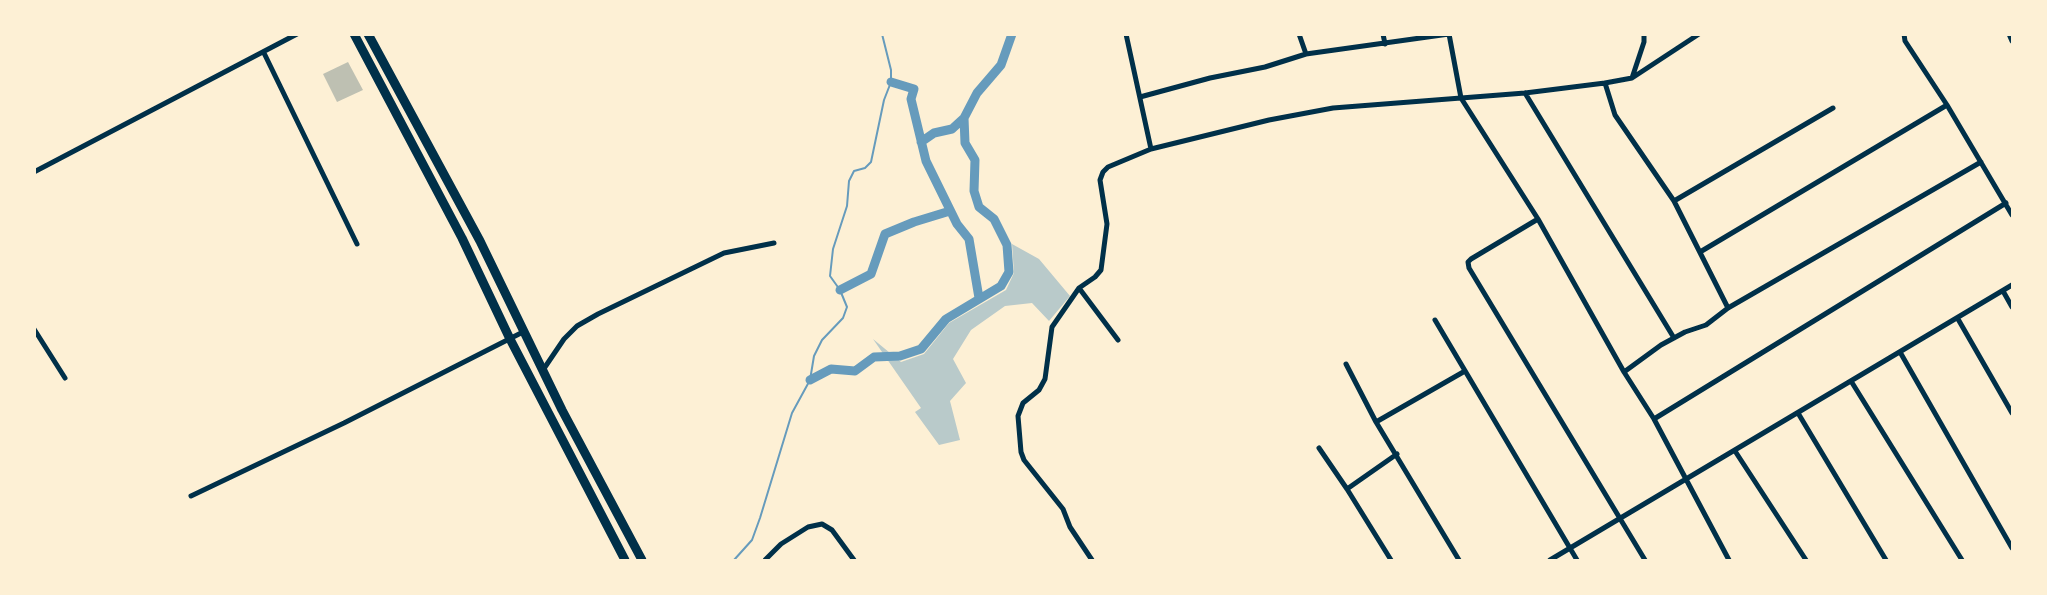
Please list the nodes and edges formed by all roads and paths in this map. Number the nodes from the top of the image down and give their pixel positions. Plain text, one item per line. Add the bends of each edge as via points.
1 (297, 34) edge
2 (354, 34) edge
3 (368, 34) edge
4 (1126, 34) edge
5 (1299, 34) edge
6 (1383, 34) edge
7 (1644, 34) edge
8 (1699, 34) edge
9 (1904, 34) edge
10 (2009, 34) edge
11 (2013, 41) edge
12 (1385, 44) junction
13 (264, 53) junction
14 (1306, 54) junction
15 (1632, 78) junction
16 (1605, 83) junction
17 (1525, 93) junction
18 (1140, 97) junction
19 (1461, 98) junction
20 (1947, 105) junction
21 (1833, 108) dead end
22 (1151, 149) junction
23 (1981, 162) junction
24 (34, 172) edge
25 (1674, 201) junction
26 (2006, 203) junction
27 (2013, 214) edge
28 (1538, 219) junction
29 (774, 243) dead end
30 (357, 244) dead end
31 (1700, 252) junction
32 (2013, 285) edge
33 (1079, 288) junction
34 (2003, 291) junction
35 (2013, 307) edge
36 (1728, 308) junction
37 (1958, 319) junction
38 (1435, 320) dead end
39 (34, 329) edge
40 (523, 332) junction
41 (1674, 338) junction
42 (510, 339) junction
43 (1118, 340) dead end
44 (1900, 352) junction
45 (1346, 364) dead end
46 (543, 371) junction
47 (1465, 371) junction
48 (1624, 372) junction
49 (65, 378) dead end
50 (1851, 381) junction
51 (1798, 413) junction
52 (2013, 413) edge
53 (1654, 419) junction
54 (1376, 422) junction
55 (1319, 448) dead end
56 (1735, 451) junction
57 (1397, 454) junction
58 (1686, 480) junction
59 (1347, 489) junction
60 (191, 496) dead end
61 (1619, 518) junction
62 (2013, 548) edge
63 (1569, 549) junction
64 (625, 561) edge
65 (642, 561) edge
66 (765, 561) edge
67 (854, 561) edge
68 (1092, 561) edge
69 (1391, 561) edge
70 (1459, 561) edge
71 (1550, 561) edge
72 (1577, 561) edge
73 (1645, 561) edge
74 (1729, 561) edge
75 (1806, 561) edge
76 (1886, 561) edge
77 (1962, 561) edge

1 - 13 street
2 - 42 highway via 462,238
3 - 40 highway via 480,241
4 - 18 street
5 - 14 street
6 - 12 street
7 - 15 street
8 - 15 street
9 - 20 street
10 - 11 street
12 - 14 street
12 - 19 street via 1449,34
13 - 24 street
13 - 30 street
14 - 18 street
15 - 16 street
16 - 17 street
16 - 25 street via 1615,115
17 - 19 street
17 - 41 street
18 - 22 street
19 - 22 street via 1333,108
19 - 28 street
20 - 23 street
20 - 31 street
21 - 25 street
22 - 33 street via 1108,167 1101,175 1107,224 1101,270
23 - 26 street
23 - 36 street
25 - 31 street
26 - 27 street
26 - 53 street
28 - 48 street
28 - 61 street via 1468,264
29 - 46 street via 724,253 598,314 564,339
31 - 36 street
32 - 34 street
33 - 43 street
33 - 68 street via 1052,327 1043,385 1023,403 1018,416 1024,460 1063,509
34 - 35 street
34 - 37 street
36 - 41 street via 1706,325
37 - 44 street
37 - 52 street
38 - 47 street
39 - 49 street
40 - 42 street
40 - 46 highway
41 - 48 street
42 - 60 street
42 - 64 highway
44 - 50 street
44 - 62 street
45 - 54 street
46 - 65 highway
47 - 54 street
47 - 63 street
48 - 53 street
50 - 51 street
50 - 77 street
51 - 56 street
51 - 76 street
53 - 58 street
54 - 57 street
55 - 59 street
56 - 58 street
56 - 75 street
57 - 59 street
57 - 70 street
58 - 61 street
58 - 74 street
59 - 69 street
61 - 63 street
61 - 73 street
63 - 71 street
63 - 72 street
66 - 67 street via 781,544 808,527 822,524 832,530

